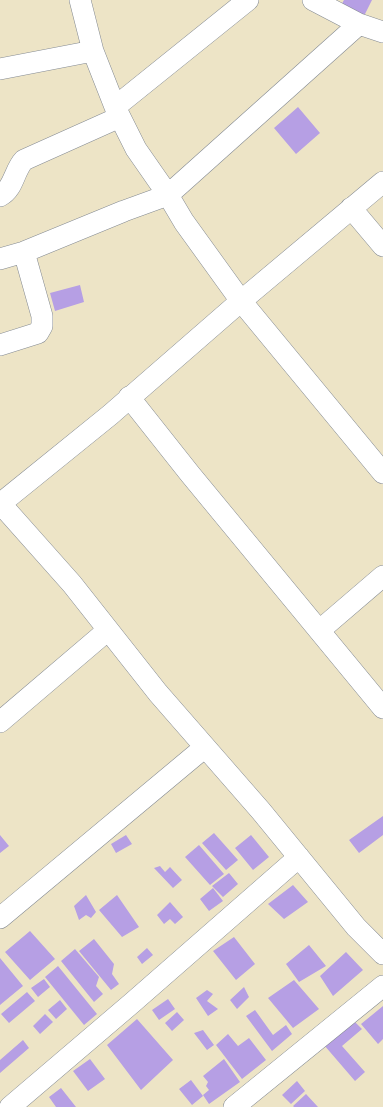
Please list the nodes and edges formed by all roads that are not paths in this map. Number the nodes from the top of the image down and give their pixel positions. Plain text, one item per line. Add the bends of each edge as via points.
1 (80, 0) edge
2 (248, 0) edge
3 (313, 0) edge
4 (359, 24) junction
5 (383, 32) edge
6 (93, 51) junction
7 (0, 69) edge
8 (118, 112) junction
9 (383, 182) edge
10 (168, 195) junction
11 (0, 196) edge
12 (351, 208) junction
13 (383, 246) edge
14 (24, 252) junction
15 (0, 259) edge
16 (241, 301) junction
17 (0, 345) edge
18 (129, 398) junction
19 (383, 473) edge
20 (0, 504) edge
21 (383, 576) edge
22 (108, 630) junction
23 (320, 630) junction
24 (383, 708) edge
25 (0, 722) edge
26 (205, 747) junction
27 (299, 857) junction
28 (0, 918) edge
29 (382, 953) edge
30 (383, 986) edge
31 (10, 1107) edge
32 (234, 1107) edge

1 - 6 street
2 - 8 street
3 - 4 street
4 - 5 street
4 - 10 street
6 - 7 street
6 - 8 street
8 - 10 street via 136,149
8 - 11 street via 24,160 8,189
9 - 12 street
10 - 14 street
10 - 16 street via 184,222
12 - 13 street
12 - 16 street
14 - 15 street
14 - 17 street via 42,316 42,326 38,333
16 - 18 street
16 - 19 street
18 - 20 street
18 - 23 street
20 - 22 street via 72,584
21 - 23 street
22 - 25 street
22 - 26 street
23 - 24 street
26 - 27 street
26 - 28 street
27 - 29 street via 356,927
27 - 31 street
30 - 32 street

